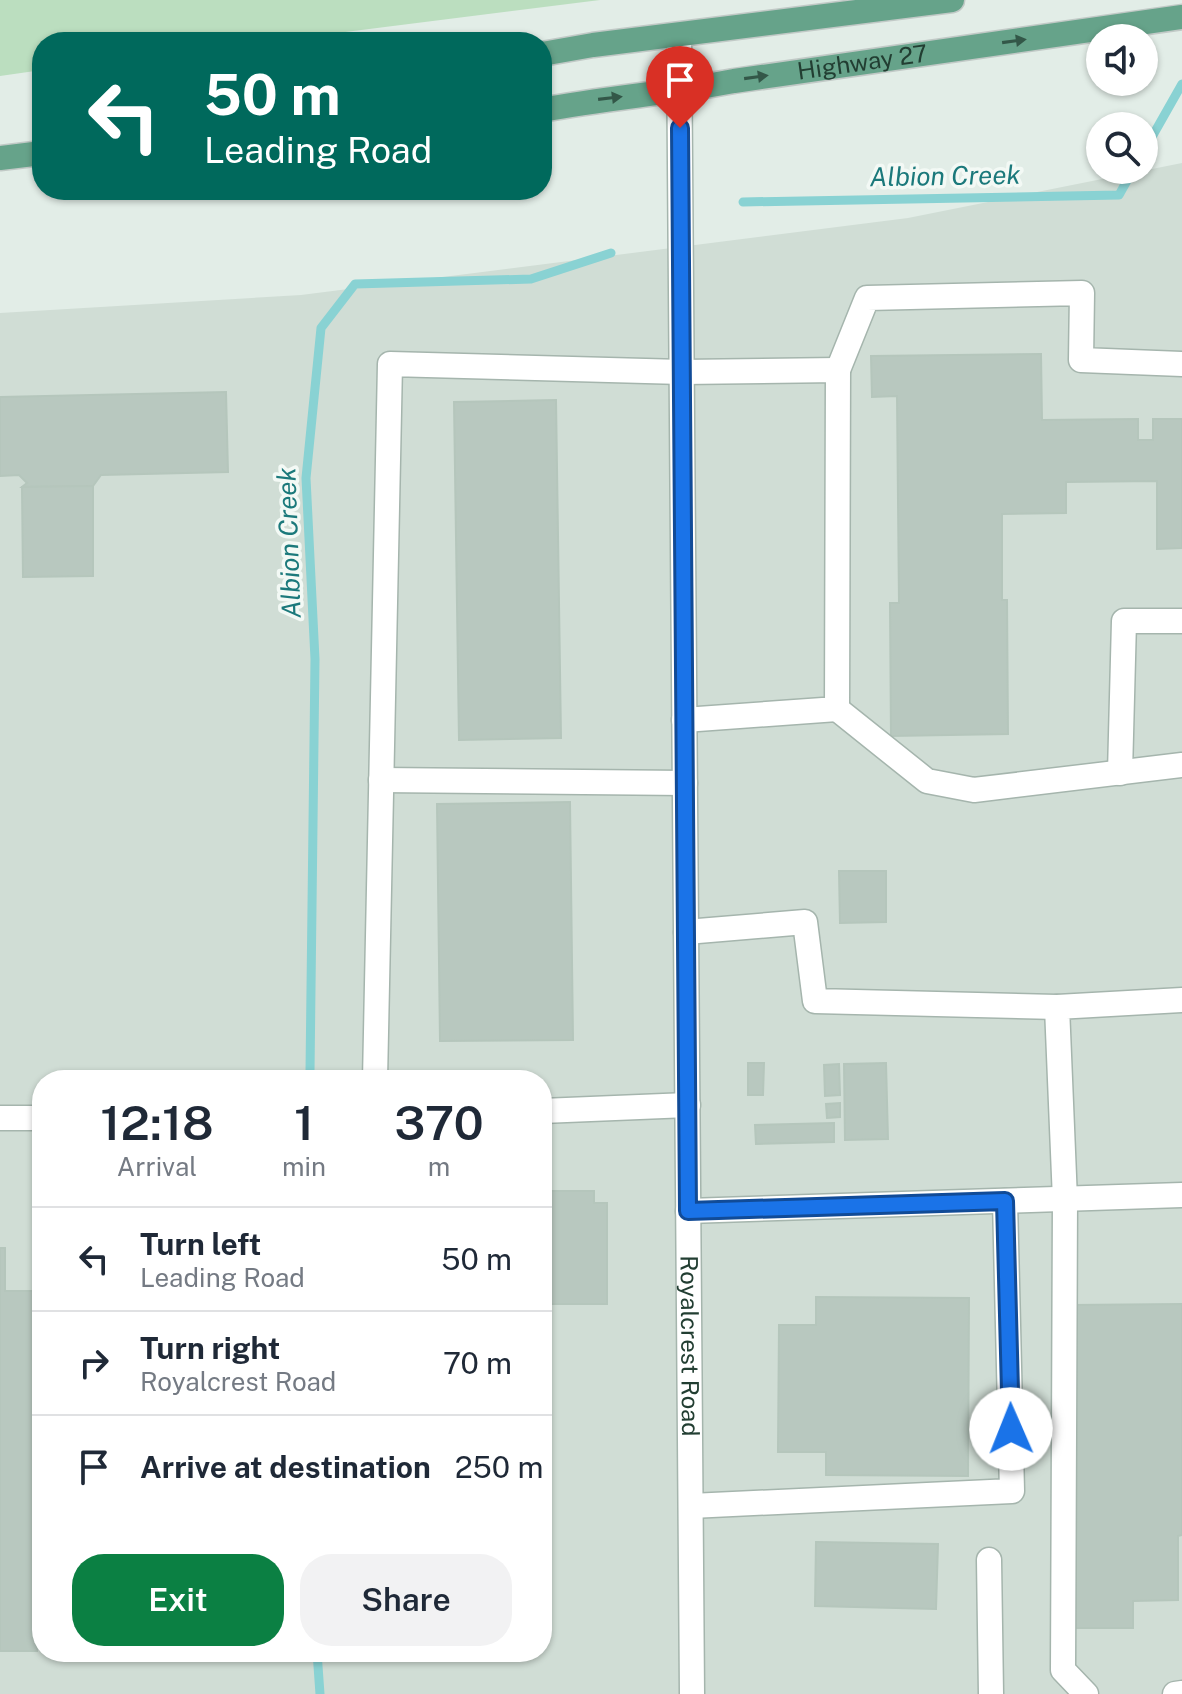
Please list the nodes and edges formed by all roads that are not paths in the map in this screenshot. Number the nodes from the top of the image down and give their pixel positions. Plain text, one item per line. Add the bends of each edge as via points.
1 (952, 0) edge
2 (1182, 17) edge
3 (679, 36) junction
4 (552, 52) edge
5 (680, 91) junction
6 (552, 108) edge
7 (32, 154) edge
8 (0, 158) edge
9 (1182, 364) edge
10 (838, 370) junction
11 (682, 372) junction
12 (1182, 621) edge
13 (837, 709) junction
14 (684, 720) junction
15 (1182, 765) edge
16 (1120, 773) junction
17 (381, 780) junction
18 (685, 783) junction
19 (686, 932) junction
20 (1182, 1000) edge
21 (1057, 1007) junction
22 (375, 1070) edge
23 (688, 1105) junction
24 (552, 1111) edge
25 (0, 1118) edge
26 (32, 1118) edge
27 (1182, 1195) edge
28 (1065, 1200) junction
29 (1005, 1201) junction
30 (688, 1211) junction
31 (691, 1506) junction
32 (989, 1560) dead end
33 (1182, 1693) edge
34 (692, 1694) edge
35 (991, 1694) edge
36 (1086, 1694) edge
37 (1175, 1694) edge

1 - 3 main road, Highway 27
5 -> 2 main road, Highway 27
3 - 4 main road, Highway 27
3 - 5 street, Royalcrest Road
6 -> 5 main road, Highway 27
5 - 11 street, Royalcrest Road
7 - 8 main road
9 - 10 street via 1081,360 1082,293 867,298
10 - 11 street
10 - 13 street
11 - 14 street, Royalcrest Road
11 - 17 street via 390,364
12 - 16 street via 1124,621
13 - 14 street
13 - 16 street via 927,781 974,790
14 - 18 street, Royalcrest Road
15 - 16 street
17 - 18 street
17 - 22 street
18 - 19 street, Royalcrest Road
19 - 21 street via 805,922 815,1001
19 - 23 street, Royalcrest Road
20 - 21 street
21 - 28 street
23 - 24 street
23 - 30 street, Royalcrest Road
25 - 26 street
27 - 28 street
28 - 29 street
28 - 36 street via 1063,1670
29 - 30 street
29 - 31 street via 1012,1491
30 - 31 street, Royalcrest Road
31 - 34 street, Royalcrest Road
32 - 35 street
33 - 37 street

